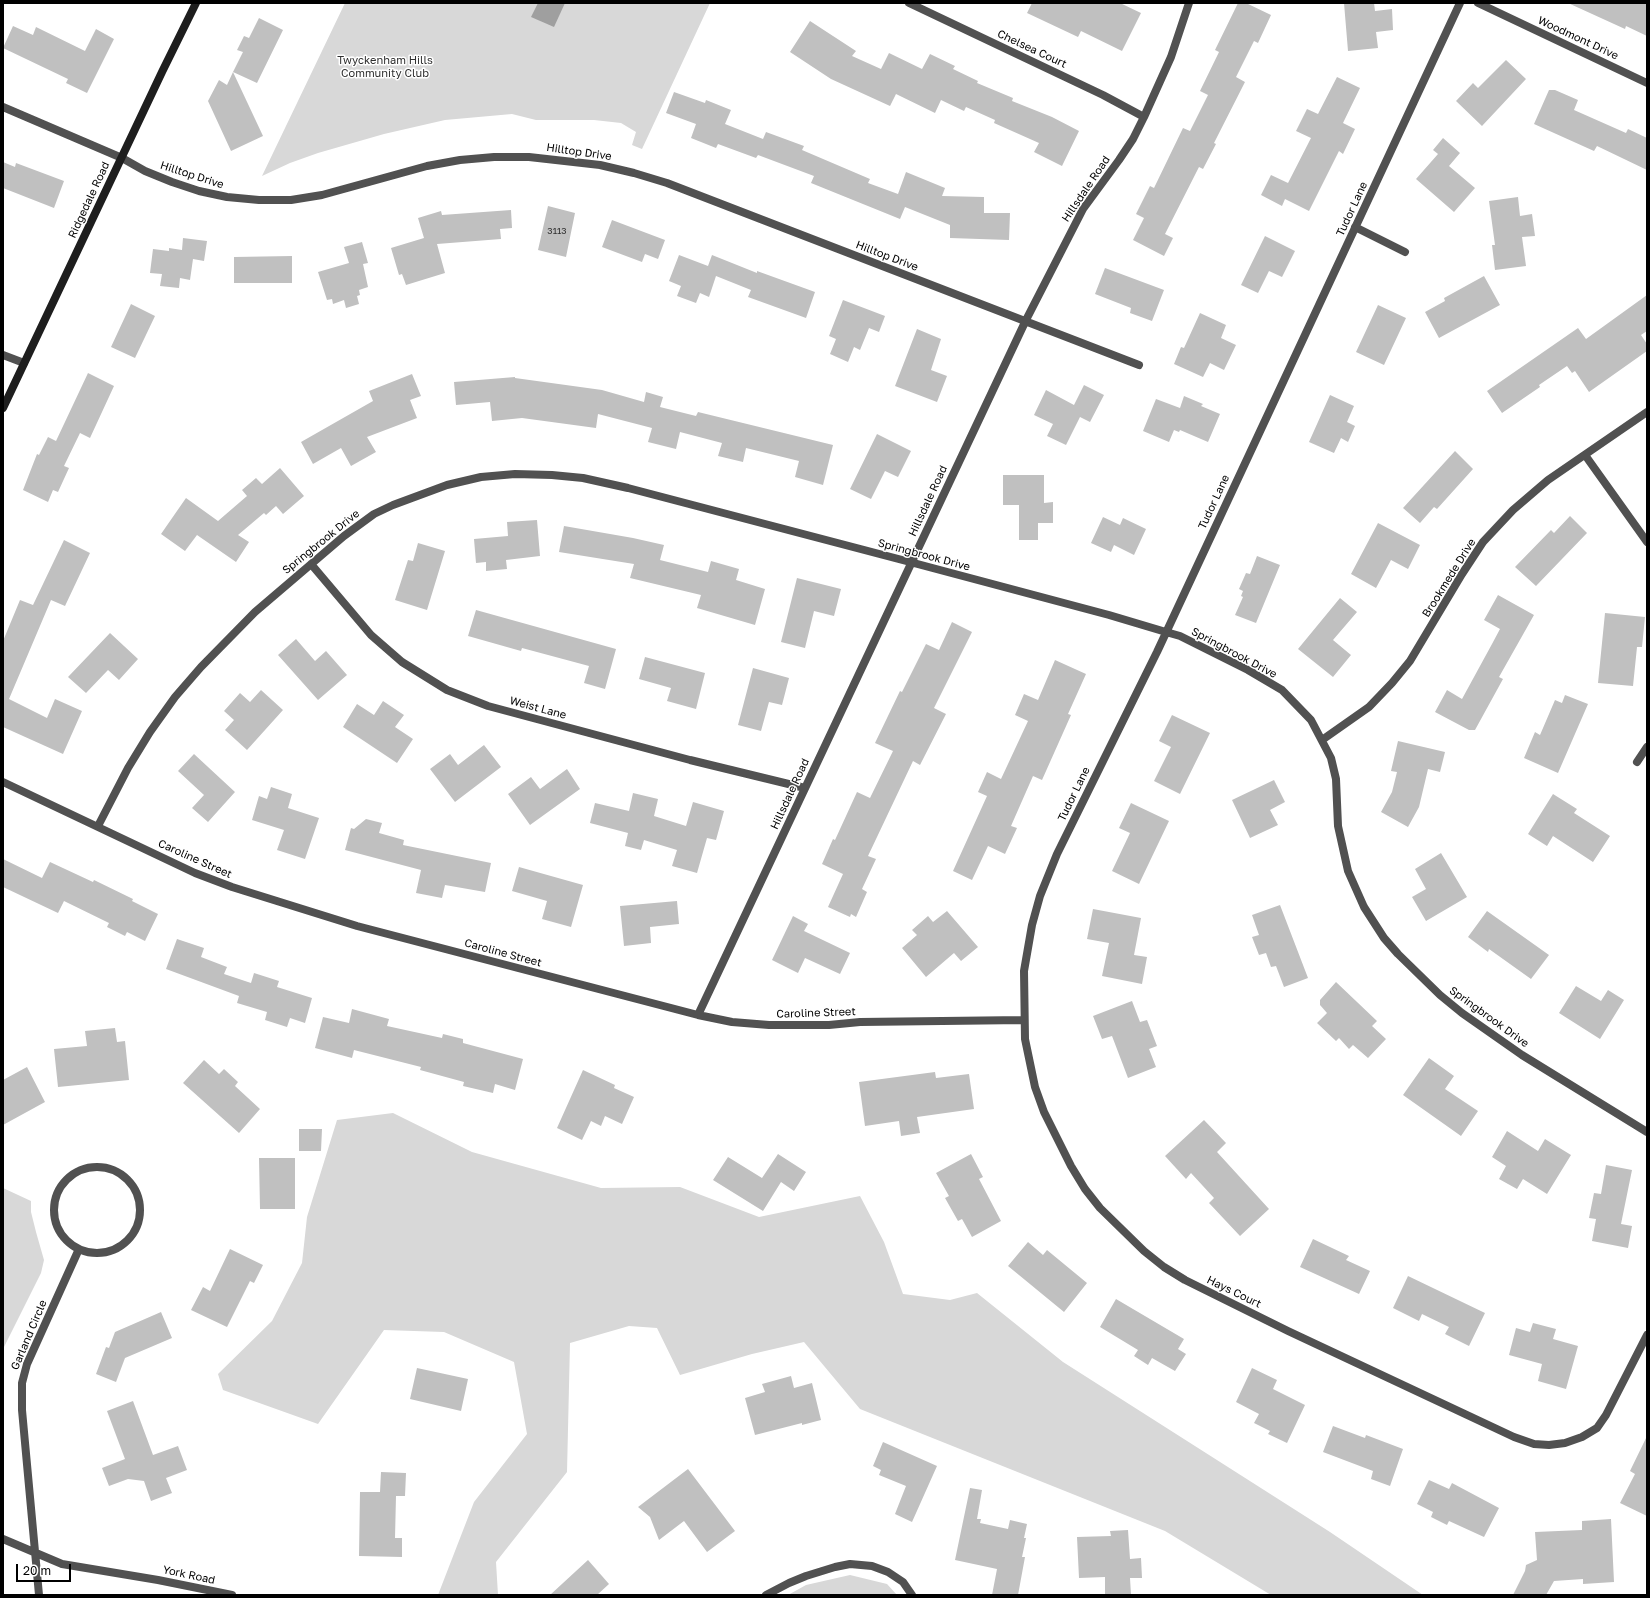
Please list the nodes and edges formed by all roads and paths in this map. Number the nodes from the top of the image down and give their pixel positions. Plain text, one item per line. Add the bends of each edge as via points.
1 (196, 3) edge
2 (909, 3) edge
3 (1189, 3) edge
4 (1460, 3) edge
5 (1478, 3) edge
6 (1647, 83) edge
7 (3, 107) edge
8 (1144, 117) junction
9 (122, 158) junction
10 (1355, 227) junction
11 (1405, 252) dead end
12 (1026, 320) junction
13 (3, 355) edge
14 (24, 363) junction
15 (1139, 365) dead end
16 (3, 408) edge
17 (1647, 412) edge
18 (1585, 454) junction
19 (1647, 542) edge
20 (910, 562) junction
21 (311, 564) junction
22 (1166, 632) junction
23 (1322, 740) junction
24 (1647, 747) edge
25 (1637, 762) dead end
26 (3, 782) edge
27 (805, 788) junction
28 (98, 826) junction
29 (698, 1015) junction
30 (1024, 1020) junction
31 (1647, 1132) edge
32 (79, 1249) junction
33 (1647, 1335) edge
34 (3, 1539) edge
35 (35, 1553) junction
36 (39, 1595) edge
37 (232, 1595) edge
38 (766, 1595) edge
39 (912, 1595) edge

1 - 9 street, Ridgedale Road
2 - 8 street, Chelsea Court
3 - 8 street, Hillsdale Road via 1171,56
4 - 10 street, Tudor Lane
5 - 6 street, Woodmont Drive
7 - 9 street, Hilltop Drive
8 - 12 street, Hillsdale Road via 1133,139 1083,209
9 - 12 street, Hilltop Drive via 146,171 200,191 227,198 259,200 291,200 322,195 400,173 494,157 530,157 600,165 667,183
9 - 14 street, Ridgedale Road
10 - 11 street
10 - 22 street, Tudor Lane
12 - 15 street, Hilltop Drive
12 - 20 street, Hillsdale Road
13 - 14 street
14 - 16 street, Ridgedale Road
17 - 18 street, Brookmede Drive
18 - 19 street
18 - 23 street, Brookmede Drive via 1548,480 1513,510 1483,542 1410,661 1369,707
20 - 21 street, Springbrook Drive via 628,488 583,478 515,474 447,485 393,505 374,514
20 - 22 street, Springbrook Drive
20 - 27 street, Hillsdale Road
21 - 27 street, Weist Lane via 371,635 402,662 446,690 488,706
21 - 28 street, Springbrook Drive via 232,634 175,697 128,768
22 - 23 street, Springbrook Drive via 1180,636 1282,690 1311,720
22 - 30 street, Tudor Lane via 1057,854 1040,896 1024,971
23 - 31 street, Springbrook Drive via 1331,758 1336,779 1338,826 1348,872 1364,907 1384,938 1440,995 1462,1013 1522,1055
24 - 25 street
26 - 28 street, Caroline Street
27 - 29 street, Hillsdale Road
28 - 29 street, Caroline Street via 195,873 291,907
29 - 30 street, Caroline Street via 769,1026
30 - 33 street, Hays Court via 1027,1052 1035,1087 1054,1134 1071,1166 1090,1195 1124,1234 1185,1280 1288,1331 1534,1444 1565,1443 1597,1428
32 - 32 street via 92,1253 106,1252 119,1247 130,1238 137,1226 140,1212 133,1186 123,1176 110,1169 82,1170 60,1188 55,1202 59,1230 67,1241
32 - 35 street, Garland Circle via 27,1364 22,1383
34 - 35 street, York Road
35 - 36 street, Garland Circle
35 - 37 street, York Road via 62,1564
38 - 39 street via 806,1576 850,1564 872,1566 888,1572 903,1582

